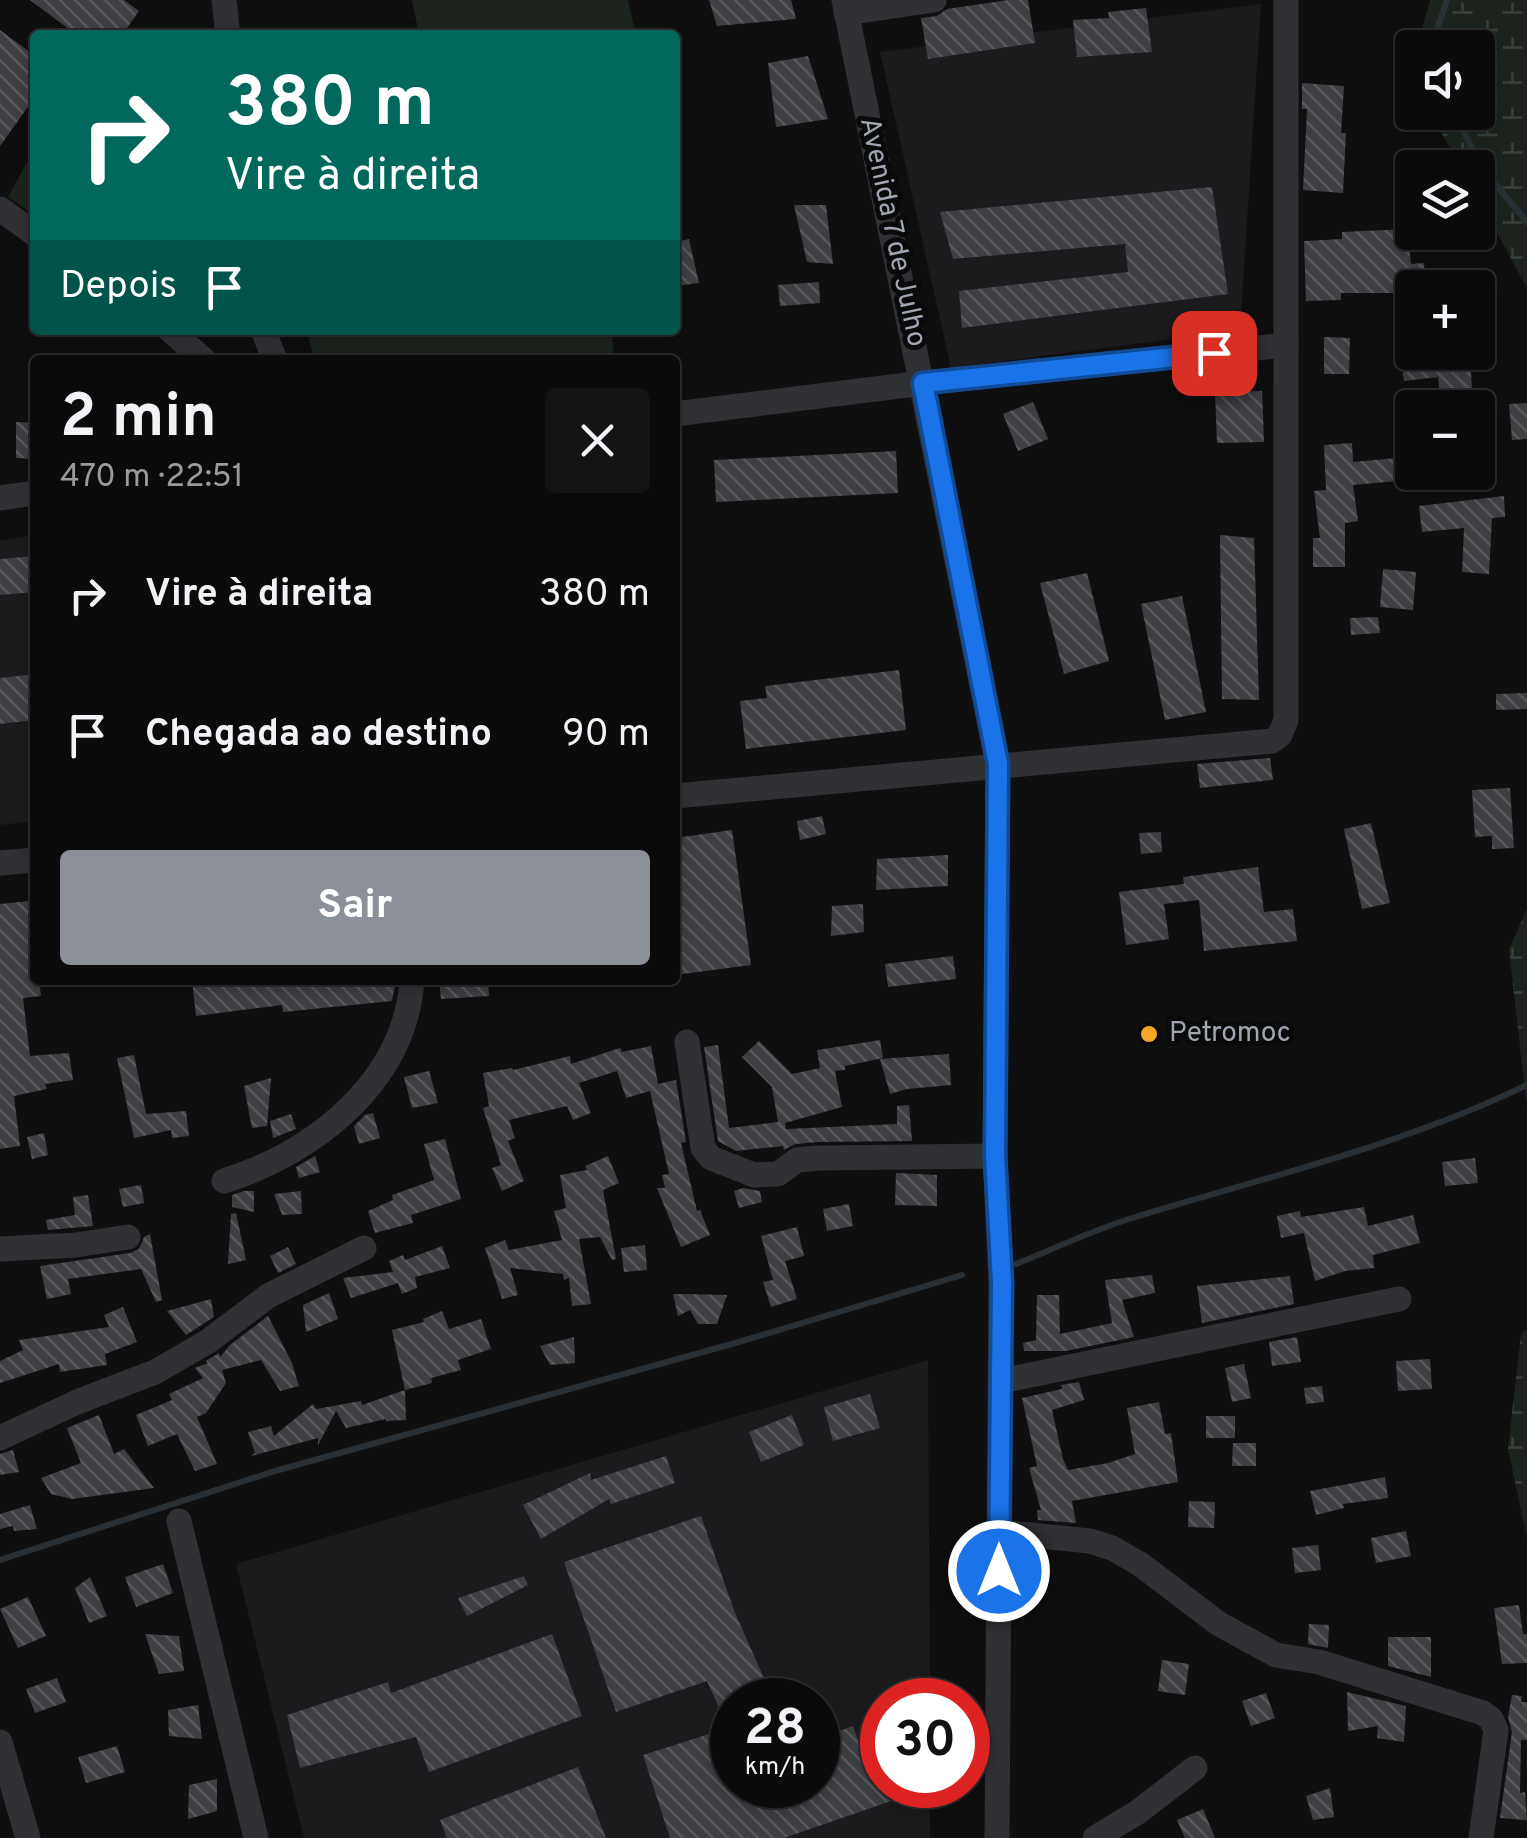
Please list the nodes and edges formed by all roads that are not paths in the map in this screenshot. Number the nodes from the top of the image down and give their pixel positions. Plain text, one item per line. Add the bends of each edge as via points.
1 (224, 0) edge
2 (934, 0) edge
3 (1286, 0) edge
4 (845, 6) edge
5 (227, 30) edge
6 (0, 209) edge
7 (30, 230) edge
8 (176, 335) edge
9 (1286, 345) junction
10 (198, 355) edge
11 (923, 383) junction
12 (680, 413) edge
13 (30, 494) edge
14 (0, 498) edge
15 (998, 764) junction
16 (680, 796) edge
17 (30, 860) edge
18 (0, 863) edge
19 (411, 985) edge
20 (687, 1042) dead end
21 (995, 1156) junction
22 (224, 1181) dead end
23 (128, 1237) dead end
24 (0, 1248) edge
25 (364, 1248) dead end
26 (1399, 1299) dead end
27 (1001, 1381) junction
28 (0, 1438) edge
29 (179, 1521) dead end
30 (1000, 1532) junction
31 (0, 1742) edge
32 (1195, 1768) dead end
33 (28, 1838) edge
34 (256, 1838) edge
35 (997, 1838) edge
36 (1095, 1838) edge
37 (1481, 1838) edge

1 - 5 street
2 - 4 street
3 - 9 street
4 - 11 street, Avenida 7 de Julho
6 - 7 street
8 - 10 street
9 - 11 street
9 - 15 street via 1286,720 1280,736
11 - 12 street
11 - 15 street, Avenida 7 de Julho
13 - 14 street
15 - 16 street
15 - 21 street, Avenida 7 de Julho
17 - 18 street
19 - 22 street via 396,1041 368,1089 316,1138 262,1169
20 - 21 street via 703,1148 711,1158 754,1175 778,1174 797,1160 819,1158
21 - 27 street, Avenida 7 de Julho
23 - 24 street
25 - 28 street via 268,1296 155,1372
26 - 27 street
27 - 30 street, Avenida 7 de Julho
29 - 34 street
30 - 35 street, Avenida 7 de Julho
30 - 37 street via 1112,1548 1219,1624 1276,1654 1483,1714 1496,1730
31 - 33 street
32 - 36 street

